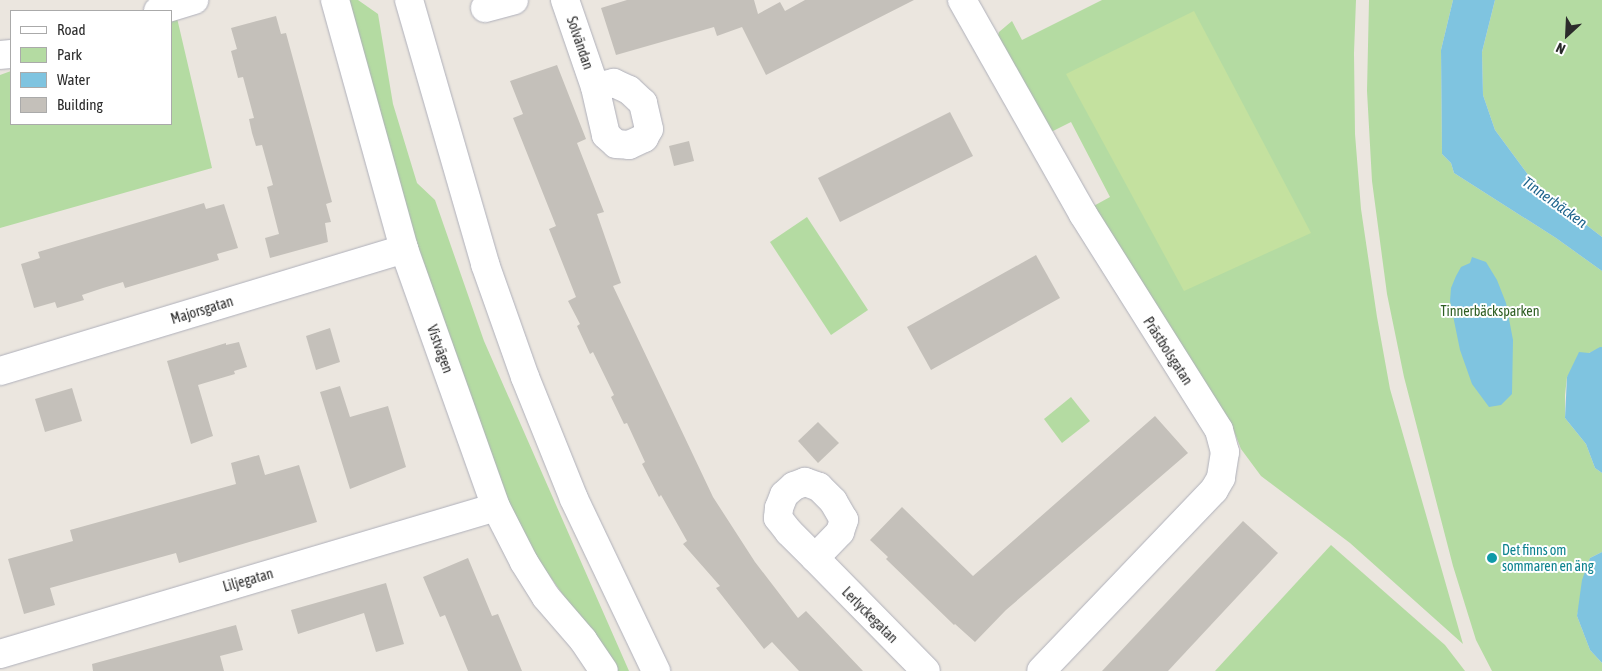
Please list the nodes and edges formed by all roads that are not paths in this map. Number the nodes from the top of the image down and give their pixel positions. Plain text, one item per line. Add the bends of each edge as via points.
1 (194, 0) edge
2 (335, 0) edge
3 (409, 0) edge
4 (514, 0) edge
5 (565, 0) edge
6 (962, 0) edge
7 (486, 8) dead end
8 (161, 10) edge
9 (595, 87) dead end
10 (404, 249) junction
11 (0, 371) edge
12 (496, 507) junction
13 (815, 558) dead end
14 (0, 654) edge
15 (604, 671) edge
16 (656, 671) edge
17 (926, 671) edge
18 (1041, 671) edge

1 - 8 street
2 - 10 street, Vistvägen
3 - 16 street via 484,264 525,377 574,499
4 - 7 street
5 - 9 street, Solvändan
6 - 18 street, Prästbolsgatan via 1083,214 1219,430 1225,452 1221,478 1214,490
10 - 11 street, Majorsgatan
10 - 12 street, Vistvägen
12 - 14 street, Liljegatan
12 - 15 street, Vistvägen via 546,597 583,640
13 - 17 street, Lerlyckegatan

